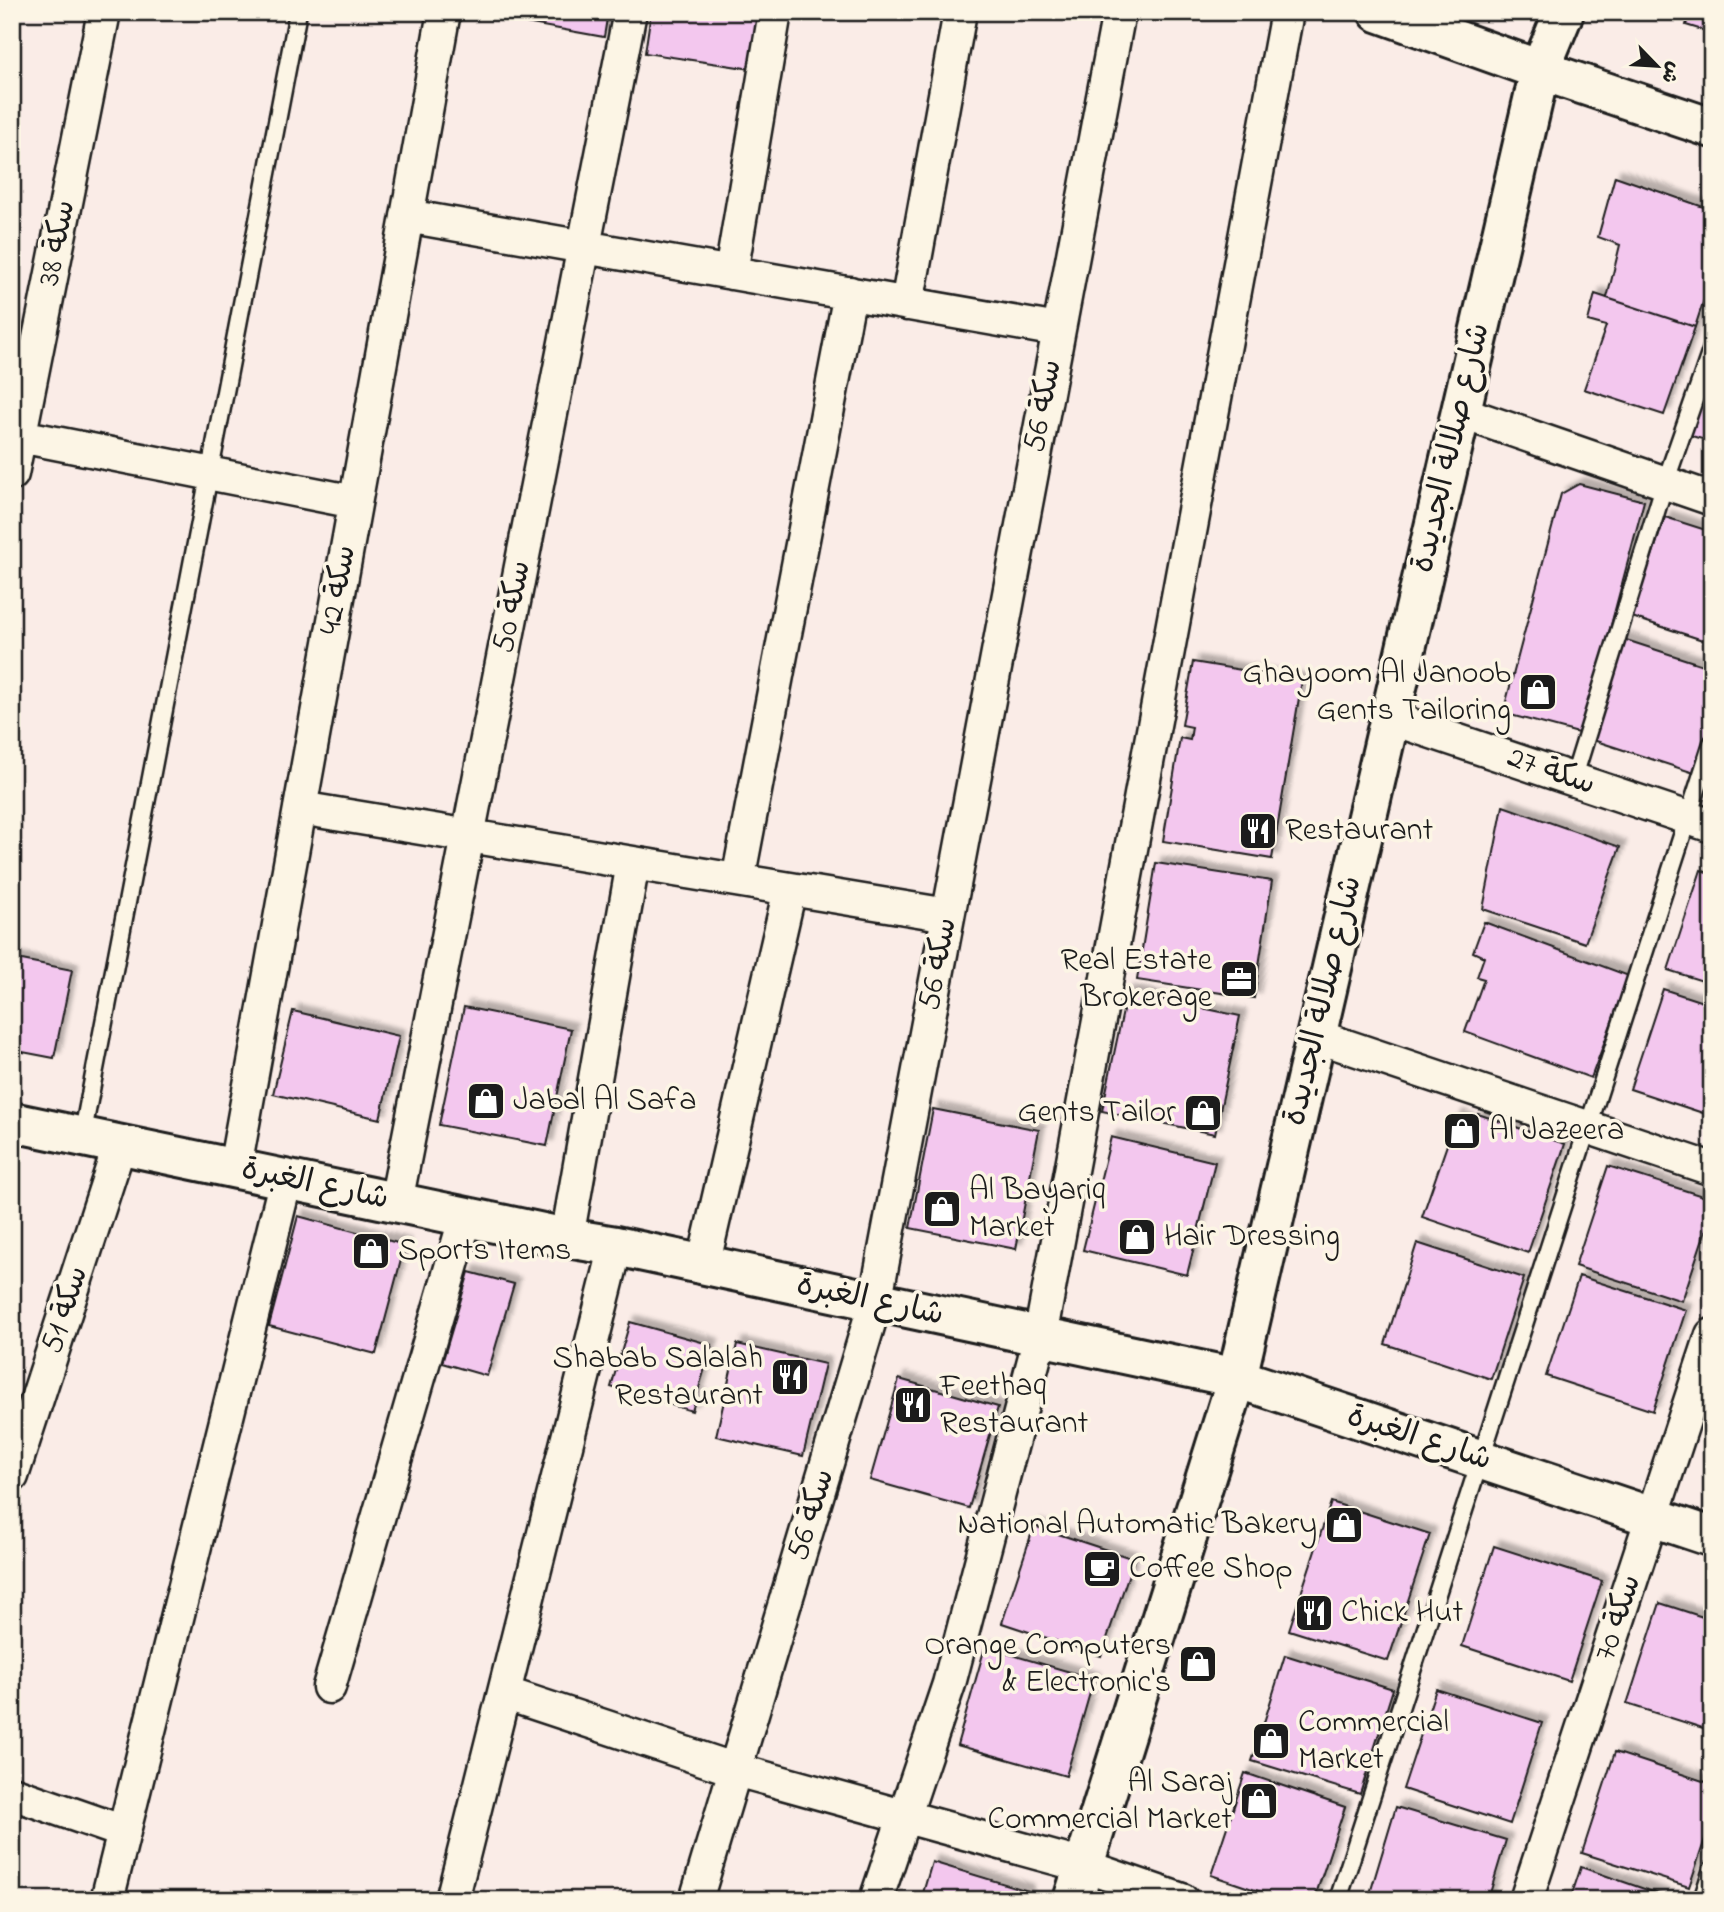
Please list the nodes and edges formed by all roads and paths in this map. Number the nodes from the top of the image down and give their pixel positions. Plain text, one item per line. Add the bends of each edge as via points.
1 (104, 12) edge
2 (298, 12) edge
3 (444, 12) edge
4 (630, 12) edge
5 (775, 12) edge
6 (960, 12) edge
7 (1119, 12) edge
8 (1287, 12) edge
9 (1378, 12) edge
10 (1564, 12) edge
11 (1540, 70) junction
12 (1712, 128) edge
13 (407, 216) junction
14 (584, 247) junction
15 (731, 273) junction
16 (850, 293) junction
17 (907, 304) junction
18 (1058, 330) junction
19 (1712, 348) edge
20 (1460, 412) junction
21 (20, 436) junction
22 (209, 473) junction
23 (12, 474) edge
24 (1665, 483) junction
25 (1712, 499) edge
26 (355, 502) junction
27 (1390, 718) junction
28 (1712, 743) edge
29 (1573, 780) junction
30 (300, 808) junction
31 (1699, 822) edge
32 (468, 836) junction
33 (633, 863) junction
34 (738, 880) junction
35 (790, 889) junction
36 (948, 915) junction
37 (1316, 1036) junction
38 (12, 1122) edge
39 (1589, 1127) junction
40 (82, 1137) junction
41 (120, 1144) junction
42 (235, 1168) junction
43 (1712, 1169) edge
44 (286, 1179) junction
45 (396, 1202) junction
46 (466, 1216) junction
47 (567, 1238) junction
48 (616, 1246) junction
49 (702, 1266) junction
50 (875, 1303) junction
51 (1712, 1335) edge
52 (1040, 1337) junction
53 (1237, 1378) junction
54 (1480, 1459) junction
55 (12, 1476) edge
56 (1652, 1517) junction
57 (1712, 1537) edge
58 (329, 1687) dead end
59 (504, 1693) junction
60 (736, 1770) junction
61 (12, 1793) edge
62 (904, 1816) junction
63 (124, 1832) junction
64 (1712, 1869) edge
65 (1078, 1883) edge
66 (107, 1900) edge
67 (452, 1900) edge
68 (696, 1900) edge
69 (876, 1900) edge
70 (1182, 1900) edge
71 (1338, 1900) edge
72 (1526, 1900) edge
73 (1702, 1900) edge

1 - 21 street, سكة 38
2 - 22 lane
3 - 13 street, سكة 42
4 - 14 street, سكة 50
5 - 15 street
6 - 17 street
7 - 18 street, سكة 56
8 - 52 street
9 - 11 street
10 - 11 street, شارع صلالة الجديدة
11 - 12 street
11 - 20 street, شارع صلالة الجديدة
13 - 14 street
13 - 26 street, سكة 42
14 - 15 street
14 - 32 street, سكة 50
15 - 16 street
16 - 17 street
16 - 34 street
17 - 18 street
18 - 36 street, سكة 56
19 - 24 lane
20 - 24 street
20 - 27 street, شارع صلالة الجديدة
21 - 22 street
21 - 23 street, سكة 38
22 - 26 street
22 - 40 lane
24 - 25 street
24 - 29 lane
26 - 30 street, سكة 42
27 - 29 street, سكة 27
27 - 37 street, شارع صلالة الجديدة
28 - 31 lane
29 - 31 street, سكة 27
30 - 32 street
30 - 42 street, سكة 42
31 - 39 lane
32 - 33 street
32 - 45 street, سكة 50
33 - 34 street
33 - 47 street
34 - 35 street
35 - 36 street
35 - 49 street
36 - 50 street, سكة 56
37 - 39 street
37 - 53 street, شارع صلالة الجديدة
38 - 40 street, شارع الغبرة
39 - 43 street
39 - 54 lane
40 - 41 street, شارع الغبرة
41 - 42 street, شارع الغبرة
41 - 55 street, سكة 51
42 - 44 street, شارع الغبرة
44 - 45 street, شارع الغبرة
44 - 63 street
45 - 46 street, شارع الغبرة
46 - 47 street, شارع الغبرة
46 - 58 street
47 - 48 street, شارع الغبرة
48 - 49 street, شارع الغبرة
48 - 59 street
49 - 50 street, شارع الغبرة
50 - 52 street, شارع الغبرة
50 - 60 street, سكة 56
51 - 56 street, سكة 70
52 - 53 street, شارع الغبرة
52 - 62 street via 949,1684
53 - 54 street, شارع الغبرة
53 - 65 street, شارع صلالة الجديدة
54 - 56 street, شارع الغبرة
54 - 71 lane
56 - 57 street, شارع الغبرة
56 - 72 street, سكة 70
59 - 60 street
59 - 67 street
60 - 62 street
60 - 68 street, سكة 56
61 - 63 street
62 - 65 street
62 - 69 street
63 - 66 street
64 - 73 lane
65 - 70 street

